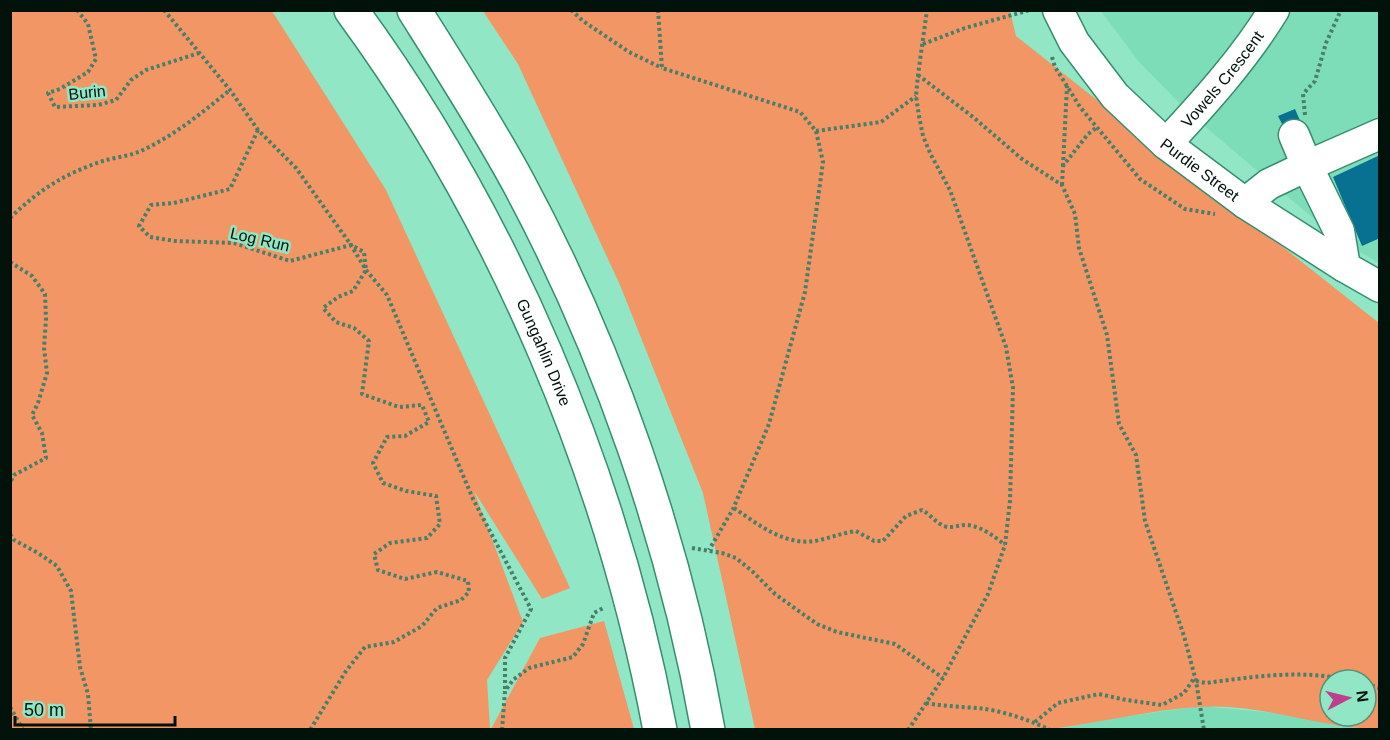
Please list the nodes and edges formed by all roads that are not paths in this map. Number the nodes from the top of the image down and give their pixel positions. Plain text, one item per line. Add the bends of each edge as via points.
1 (351, 10) edge
2 (414, 10) edge
3 (1058, 10) edge
4 (1274, 10) edge
5 (1380, 134) edge
6 (1294, 135) dead end
7 (1166, 144) junction
8 (1307, 166) junction
9 (1245, 203) junction
10 (1345, 267) junction
11 (1380, 287) edge
12 (660, 729) edge
13 (708, 729) edge

1 - 12 highway, Gungahlin Drive via 434,136 516,289 599,495 629,592
2 - 13 highway via 512,172 565,275 641,467 697,666
3 - 7 street, Purdie Street via 1074,42 1115,96
4 - 7 street, Vowels Crescent via 1208,98
5 - 8 street
6 - 8 street
7 - 9 street, Purdie Street
8 - 9 street via 1269,184
8 - 10 street via 1339,231
9 - 10 street, Purdie Street
10 - 11 street, Purdie Street

